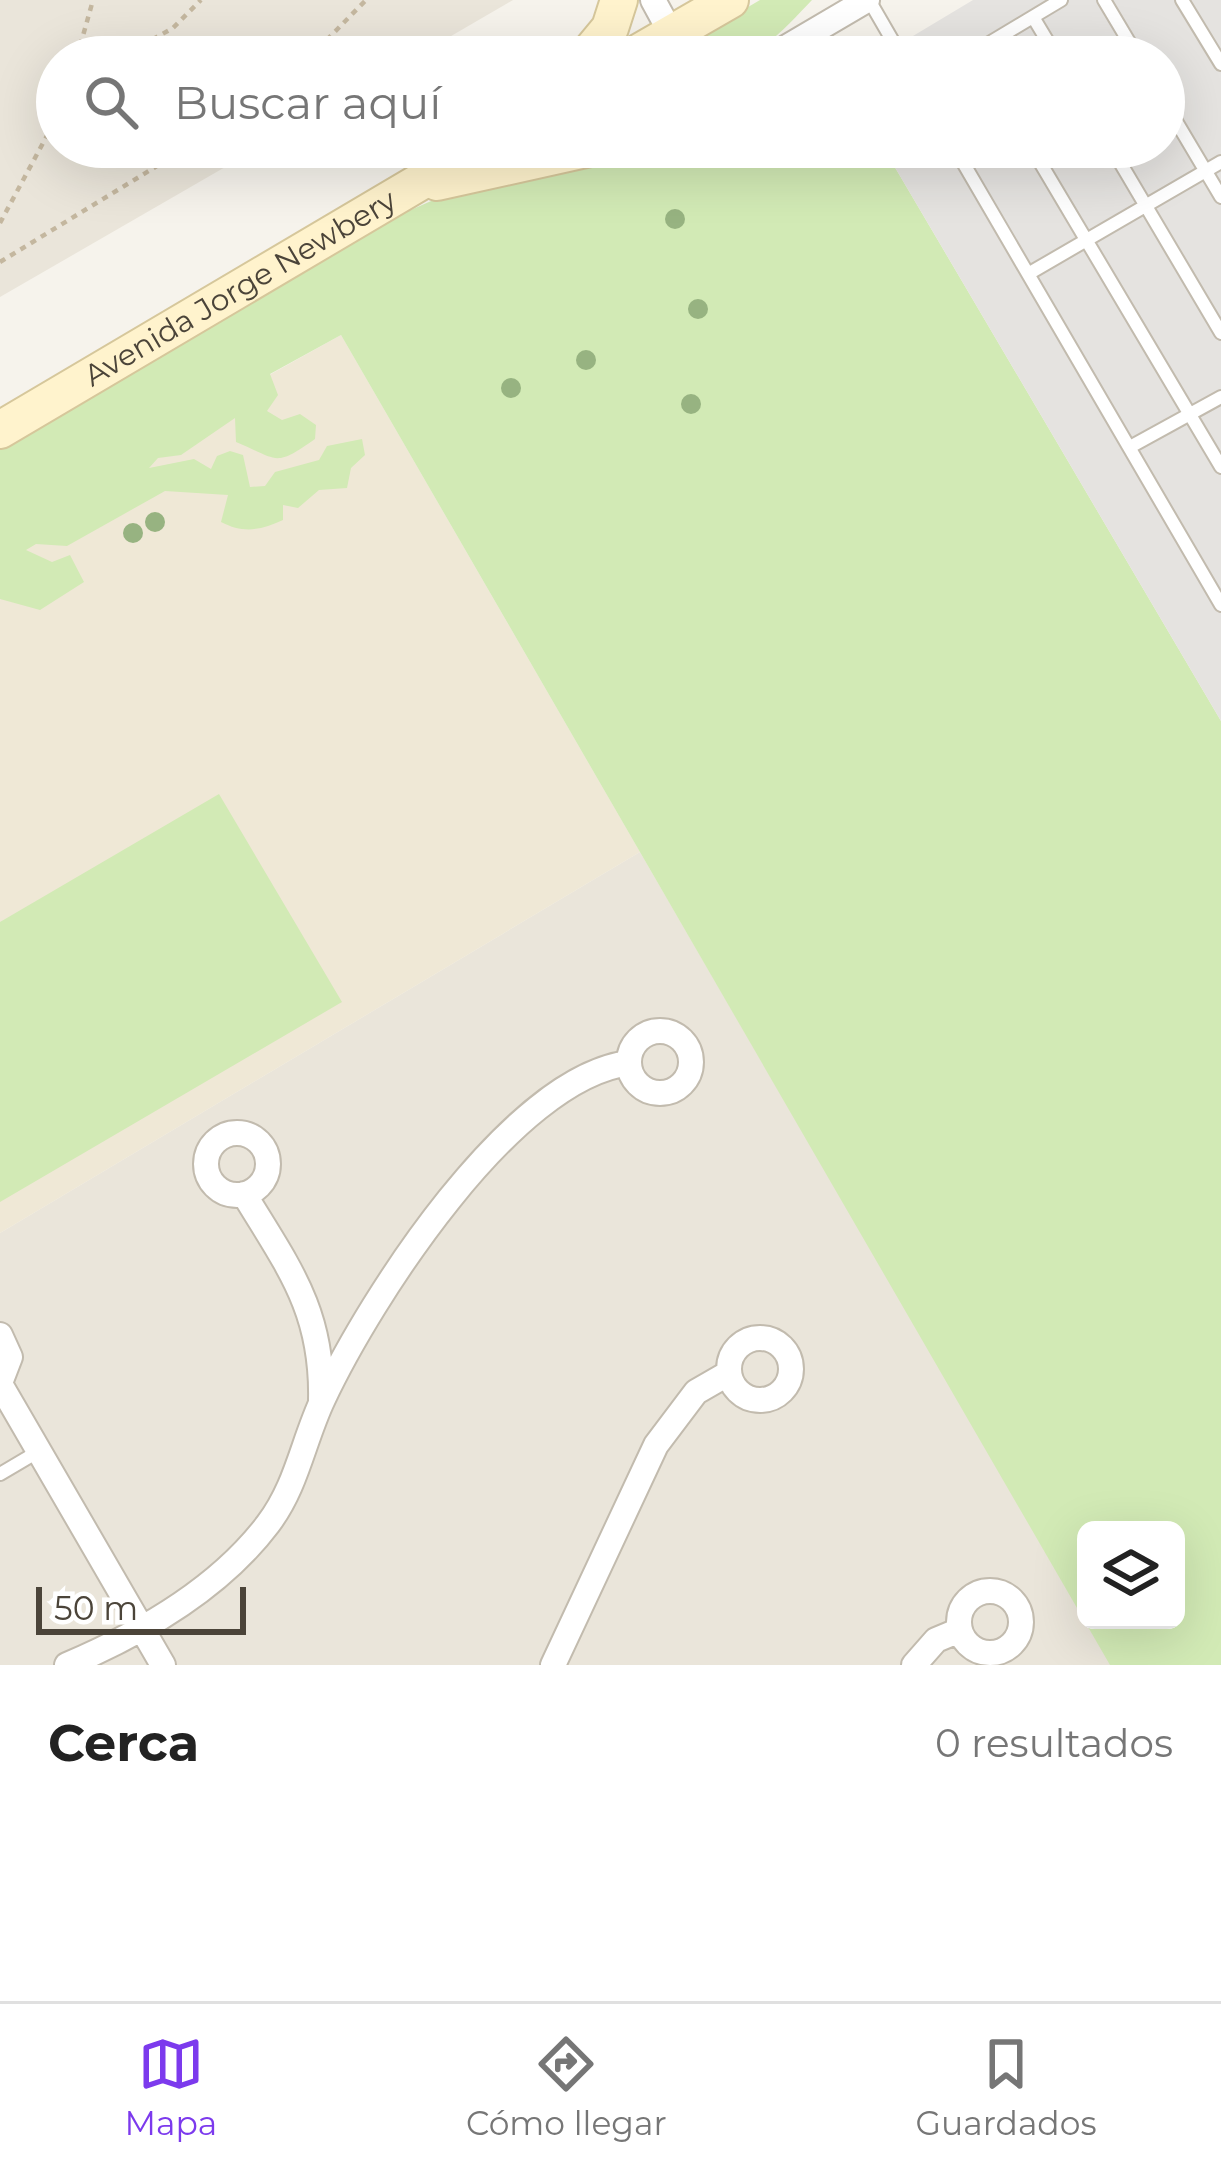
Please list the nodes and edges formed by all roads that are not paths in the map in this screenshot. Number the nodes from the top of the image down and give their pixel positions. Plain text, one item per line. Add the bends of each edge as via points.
1 (619, 0) edge
2 (653, 0) edge
3 (730, 0) edge
4 (868, 0) edge
5 (1061, 0) edge
6 (1104, 0) edge
7 (1182, 0) edge
8 (1033, 17) junction
9 (603, 36) edge
10 (672, 36) edge
11 (688, 36) edge
12 (806, 36) edge
13 (889, 36) edge
14 (1003, 36) edge
15 (1044, 36) edge
16 (1125, 36) edge
17 (1221, 64) edge
18 (1185, 136) edge
19 (1221, 162) edge
20 (444, 168) edge
21 (500, 168) edge
22 (966, 168) edge
23 (1043, 168) edge
24 (1123, 168) edge
25 (1206, 171) junction
26 (410, 188) junction
27 (1221, 197) edge
28 (1146, 207) junction
29 (1086, 241) junction
30 (1028, 274) junction
31 (1221, 333) edge
32 (1221, 397) edge
33 (1190, 415) junction
34 (0, 430) edge
35 (1130, 447) junction
36 (1221, 467) edge
37 (1221, 605) edge
38 (628, 1063) dead end
39 (244, 1194) dead end
40 (0, 1335) edge
41 (729, 1373) dead end
42 (0, 1383) edge
43 (321, 1403) junction
44 (40, 1450) junction
45 (0, 1474) edge
46 (141, 1629) junction
47 (960, 1630) dead end
48 (68, 1665) edge
49 (163, 1665) edge
50 (554, 1665) edge
51 (914, 1665) edge

1 - 9 main road
2 - 10 street
3 - 11 main road
4 - 12 street
4 - 13 lane
5 - 8 lane
6 - 16 lane
7 - 17 lane
8 - 14 lane
8 - 15 lane
18 - 25 lane
19 - 25 lane
20 - 26 main road, Avenida Jorge Newbery
21 - 26 main road
22 - 30 lane
23 - 29 lane
24 - 28 lane
25 - 27 lane
25 - 28 lane
26 - 34 main road, Avenida Jorge Newbery
28 - 29 lane
28 - 31 lane
29 - 30 lane
29 - 33 lane
30 - 35 lane
32 - 33 lane
33 - 35 lane
33 - 36 lane
35 - 37 lane
38 - 43 street via 596,1070 558,1095 447,1201 386,1286
39 - 43 street via 303,1291 322,1368
40 - 42 street via 10,1357
41 - 50 street via 696,1392 656,1445
42 - 44 street
43 - 46 street via 300,1467 266,1526 215,1577
44 - 45 lane
44 - 46 street
46 - 48 street
46 - 49 street
47 - 51 street via 936,1640

